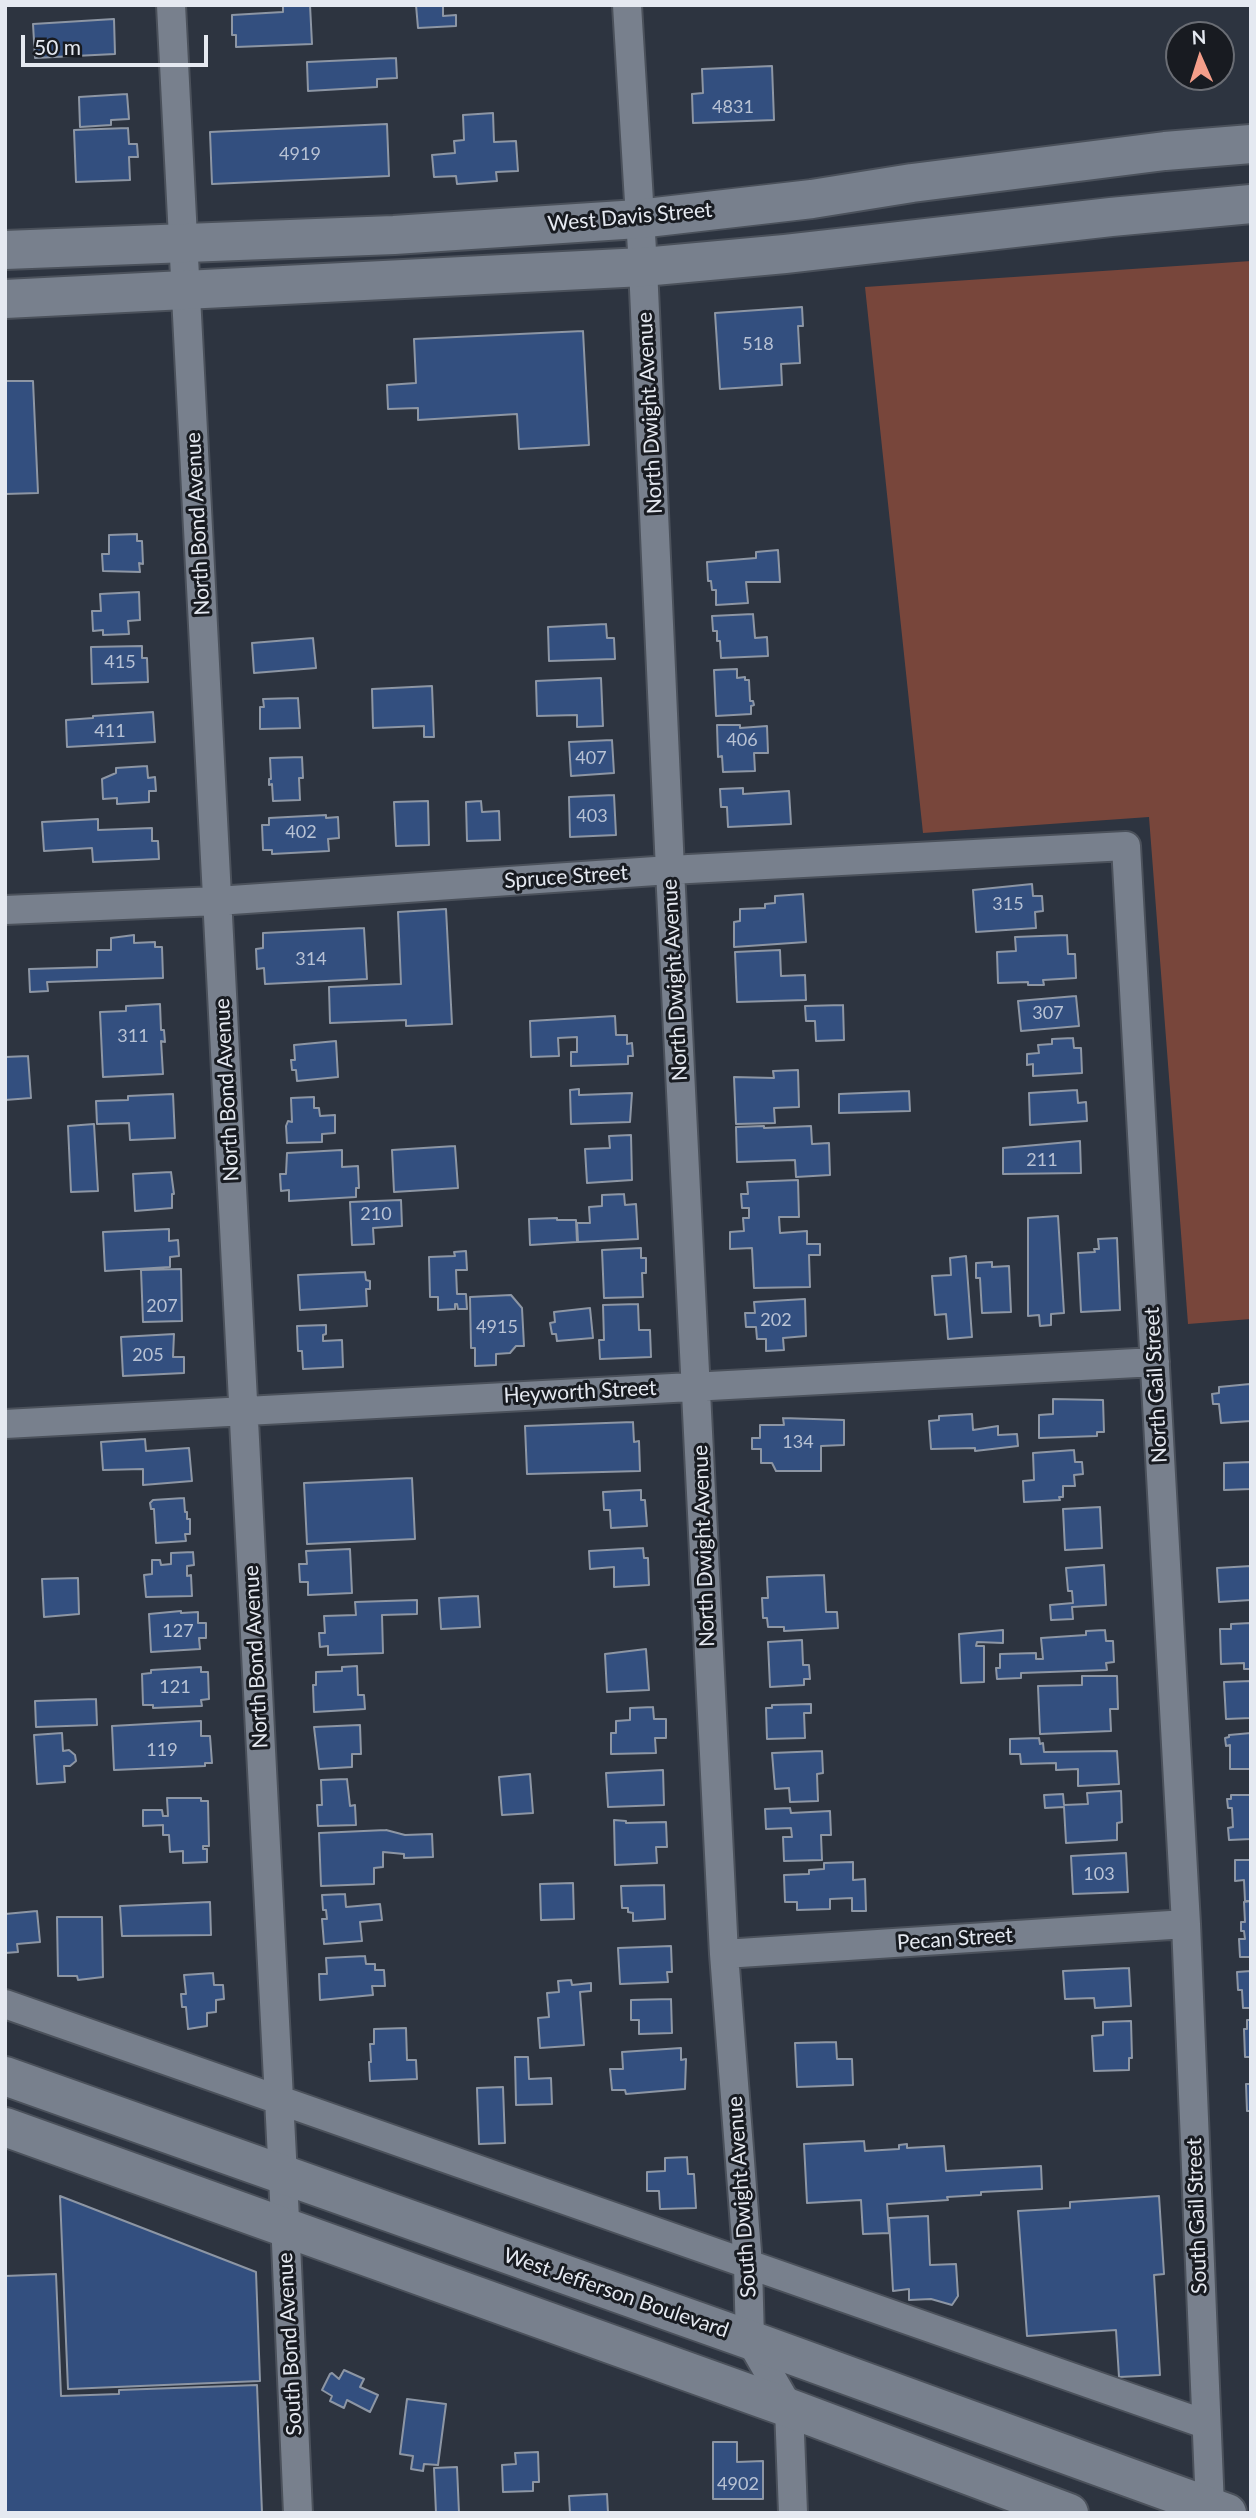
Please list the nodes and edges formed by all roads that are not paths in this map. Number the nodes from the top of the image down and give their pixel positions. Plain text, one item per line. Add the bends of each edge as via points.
1 (171, 5) edge
2 (627, 5) edge
3 (1251, 144) edge
4 (1251, 204) edge
5 (638, 219) junction
6 (182, 244) junction
7 (5, 250) edge
8 (643, 267) junction
9 (184, 290) junction
10 (5, 299) edge
11 (1126, 846) joint
12 (670, 870) junction
13 (217, 901) junction
14 (5, 910) edge
15 (1155, 1362) junction
16 (697, 1385) junction
17 (244, 1410) junction
18 (5, 1424) edge
19 (1186, 1924) junction
20 (724, 1954) junction
21 (5, 2004) edge
22 (5, 2076) edge
23 (279, 2100) junction
24 (5, 2127) edge
25 (283, 2176) junction
26 (285, 2229) junction
27 (748, 2265) junction
28 (750, 2340) junction
29 (789, 2407) junction
30 (1205, 2424) junction
31 (1219, 2510) edge
32 (298, 2513) edge
33 (793, 2513) edge
34 (1069, 2513) edge

1 - 6 street, North Bond Avenue
2 - 5 street, North Dwight Avenue
3 - 5 main road, West Davis Street
4 - 8 main road
5 - 6 main road, West Davis Street
5 - 8 street, North Dwight Avenue
6 - 7 main road, West Davis Street
6 - 9 street, North Bond Avenue
8 - 9 main road
8 - 12 street, North Dwight Avenue
9 - 10 main road
9 - 13 street, North Bond Avenue
11 - 12 street, Spruce Street
11 - 15 street, North Gail Street
12 - 13 street, Spruce Street
12 - 16 street, North Dwight Avenue
13 - 14 street, Spruce Street
13 - 17 street, North Bond Avenue
15 - 16 street, Heyworth Street
15 - 19 street, North Gail Street
16 - 17 street, Heyworth Street
16 - 20 street, North Dwight Avenue
17 - 18 street, Heyworth Street
17 - 23 street, North Bond Avenue
19 - 20 street, Pecan Street
19 - 30 street, South Gail Street
20 - 27 street, South Dwight Avenue
21 - 23 street
22 - 25 main road, West Jefferson Boulevard
23 - 25 street, North Bond Avenue
23 - 27 street
24 - 26 main road
25 - 26 street, South Bond Avenue
25 - 28 main road, West Jefferson Boulevard
26 - 29 main road
26 - 32 street, South Bond Avenue
27 - 28 street, South Dwight Avenue
27 - 30 street
28 - 29 street, South Dwight Avenue
28 - 31 main road, West Jefferson Boulevard
29 - 33 street, South Dwight Avenue
29 - 34 main road
30 - 31 street, South Gail Street

